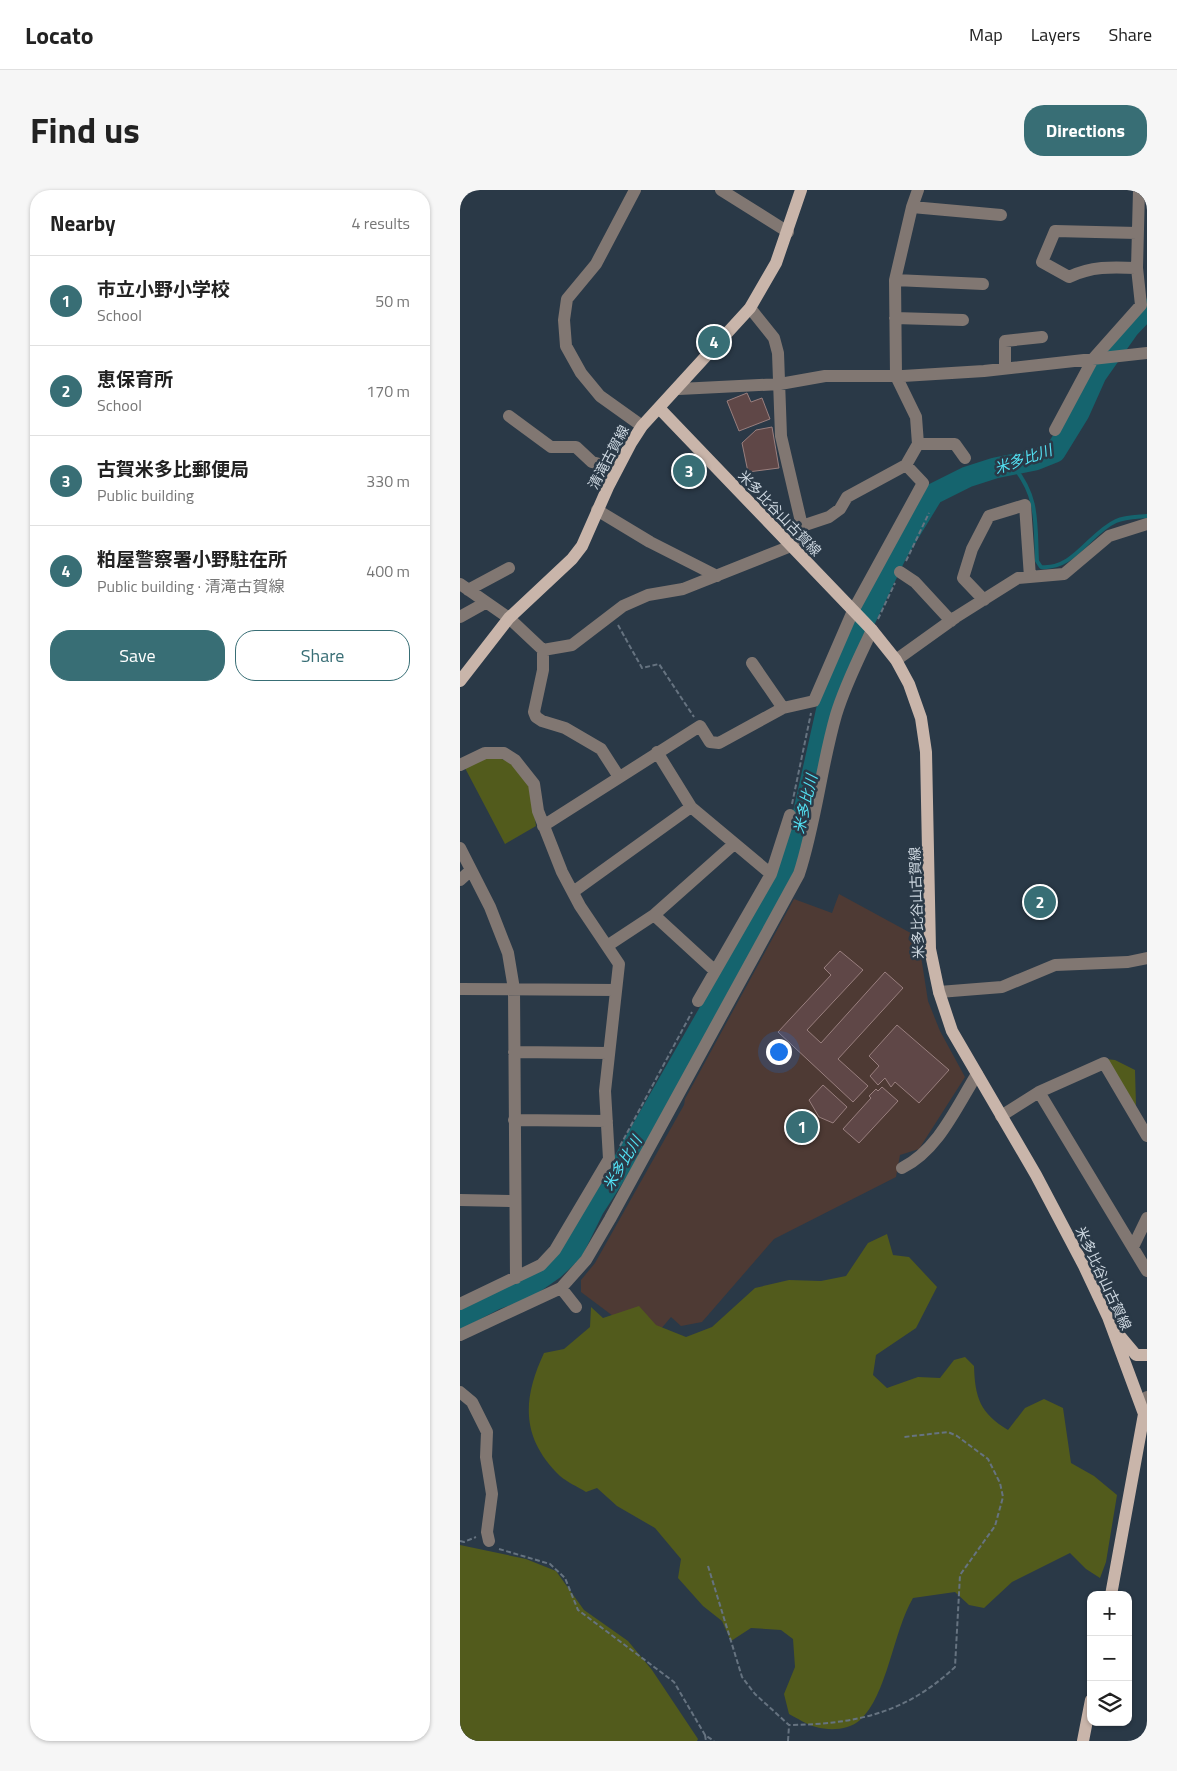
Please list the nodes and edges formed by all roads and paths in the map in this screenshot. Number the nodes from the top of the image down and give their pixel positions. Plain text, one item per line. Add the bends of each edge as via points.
1 (635, 190) edge
2 (721, 190) edge
3 (801, 190) edge
4 (918, 190) edge
5 (1138, 190) edge
6 (912, 207) junction
7 (1001, 215) dead end
8 (788, 232) junction
9 (1136, 233) junction
10 (1137, 268) junction
11 (895, 280) junction
12 (982, 284) dead end
13 (750, 308) junction
14 (895, 318) junction
15 (963, 320) dead end
16 (1042, 336) dead end
17 (1147, 353) edge
18 (1093, 359) junction
19 (1005, 368) junction
20 (896, 376) junction
21 (780, 384) junction
22 (678, 389) junction
23 (659, 408) junction
24 (509, 416) dead end
25 (642, 426) junction
26 (1055, 430) dead end
27 (918, 444) junction
28 (965, 458) dead end
29 (906, 465) junction
30 (617, 469) junction
31 (597, 510) junction
32 (1147, 524) edge
33 (802, 526) junction
34 (791, 546) junction
35 (509, 568) dead end
36 (900, 572) dead end
37 (717, 576) junction
38 (1030, 577) junction
39 (464, 587) edge
40 (984, 600) junction
41 (485, 602) junction
42 (854, 613) junction
43 (612, 615) junction
44 (460, 617) edge
45 (509, 618) junction
46 (951, 621) junction
47 (872, 630) junction
48 (543, 650) junction
49 (896, 660) junction
50 (752, 663) dead end
51 (461, 680) edge
52 (814, 701) junction
53 (783, 708) junction
54 (700, 726) junction
55 (657, 752) junction
56 (460, 765) edge
57 (620, 778) junction
58 (691, 807) junction
59 (790, 815) joint
60 (543, 826) junction
61 (734, 844) junction
62 (460, 848) edge
63 (471, 870) junction
64 (771, 874) junction
65 (460, 880) edge
66 (573, 892) junction
67 (654, 915) junction
68 (607, 946) junction
69 (1147, 958) edge
70 (714, 970) junction
71 (460, 989) edge
72 (514, 989) junction
73 (616, 990) junction
74 (938, 992) junction
75 (698, 1000) joint
76 (514, 1052) junction
77 (608, 1053) junction
78 (977, 1074) junction
79 (1039, 1092) junction
80 (1001, 1116) junction
81 (514, 1120) junction
82 (607, 1121) junction
83 (1147, 1136) edge
84 (609, 1159) junction
85 (902, 1168) dead end
86 (460, 1200) edge
87 (514, 1201) junction
88 (1147, 1218) edge
89 (1133, 1247) junction
90 (1147, 1271) edge
91 (516, 1278) junction
92 (561, 1288) junction
93 (460, 1304) edge
94 (576, 1307) dead end
95 (1108, 1317) junction
96 (460, 1335) edge
97 (1147, 1355) edge
98 (460, 1392) edge
99 (1147, 1397) edge
100 (1146, 1419) edge
101 (904, 1437) dead end
102 (488, 1537) junction
103 (460, 1541) edge
104 (708, 1566) dead end
105 (1112, 1591) edge
106 (1087, 1720) edge
107 (790, 1725) junction
108 (705, 1735) junction
109 (706, 1741) edge
110 (714, 1741) edge
111 (788, 1741) edge
112 (1083, 1741) edge

1 - 25 street via 596,264 567,299 564,320 566,346 581,373 600,396
2 - 8 street
3 - 8 main road, 清滝古賀線
4 - 6 street
5 - 9 street
6 - 7 street
6 - 11 street
8 - 13 main road, 清滝古賀線 via 776,263
9 - 10 street
9 - 10 street via 1056,231 1042,262 1069,277 1098,267
10 - 18 street via 1141,305
11 - 12 street
11 - 14 street
13 - 21 street via 774,338
13 - 22 main road, 清滝古賀線
14 - 15 street
14 - 20 street
16 - 19 street via 1006,342
17 - 18 street
18 - 19 street
18 - 26 street
19 - 20 street
20 - 21 street via 825,376
20 - 27 street via 916,417
21 - 22 street
21 - 33 street via 781,436
22 - 23 main road, 清滝古賀線
23 - 25 main road, 清滝古賀線
23 - 34 main road, 米多比谷山古賀線
24 - 30 street via 551,447 576,447 592,462
25 - 30 main road, 清滝古賀線
27 - 28 street via 955,444
27 - 29 street
29 - 33 street via 847,497 840,509 829,517
29 - 42 street via 923,483
30 - 31 main road, 清滝古賀線
31 - 37 street
31 - 45 main road, 清滝古賀線 via 582,546 572,559
32 - 38 street via 1109,536 1064,574
33 - 34 street
34 - 37 street
34 - 42 main road, 米多比谷山古賀線
35 - 39 street
36 - 46 street via 915,582
37 - 43 street via 684,589 648,595
38 - 40 street via 1018,578
38 - 40 street via 1025,505 989,516 972,550 963,578
39 - 41 street
40 - 46 street
41 - 44 street
41 - 45 street
42 - 47 main road, 米多比谷山古賀線
42 - 52 street
43 - 48 street via 572,645
43 - 54 path via 642,668 658,664
45 - 48 street
45 - 51 main road, 清滝古賀線
46 - 49 street
47 - 49 main road, 米多比谷山古賀線
47 - 92 street via 837,713 808,848 799,874 610,1219 586,1260
48 - 57 street via 543,670 534,712 536,717 565,728 601,749
49 - 74 main road, 米多比谷山古賀線 via 921,718 926,752 930,949
50 - 53 street
52 - 53 street
52 - 59 path
53 - 54 street via 719,743 710,742
54 - 55 street
55 - 57 street
55 - 58 street
56 - 60 street via 486,753 504,753 516,760 534,784
57 - 60 street
58 - 61 street
58 - 66 street
59 - 64 street
60 - 66 street
61 - 64 street
61 - 67 street
62 - 63 street
63 - 65 street
63 - 72 street via 508,952
64 - 70 street
66 - 68 street
67 - 68 street
67 - 70 street
68 - 73 street via 618,964
69 - 74 street via 1128,962 1055,965 1002,986
70 - 75 street
71 - 72 street
72 - 73 street
72 - 76 street
73 - 77 street
74 - 78 main road, 米多比谷山古賀線 via 952,1031
75 - 84 path via 623,1142
76 - 77 street
76 - 81 street
77 - 82 street
78 - 80 main road, 米多比谷山古賀線
78 - 85 street via 927,1151
79 - 80 street
79 - 83 street via 1104,1064
79 - 89 street
80 - 95 main road, 米多比谷山古賀線 via 1071,1242
81 - 82 street
81 - 87 street
82 - 84 street
84 - 91 street via 556,1250 541,1266
86 - 87 street
87 - 91 street
88 - 89 street
89 - 90 street
91 - 93 street
92 - 94 street
92 - 96 street
95 - 97 main road via 1133,1353
95 - 100 main road, 米多比谷山古賀線
98 - 102 street via 472,1402 487,1432 486,1457 492,1494
99 - 100 street
100 - 105 main road
101 - 107 path via 948,1432 957,1436 988,1459 1000,1483 1003,1497 995,1526 960,1575 955,1667 919,1696 883,1712 848,1722
102 - 103 path
102 - 108 path via 500,1550 550,1564 565,1578 578,1610 674,1682
104 - 107 path via 742,1677 755,1694
106 - 112 main road
107 - 111 path
108 - 109 path
108 - 110 path

